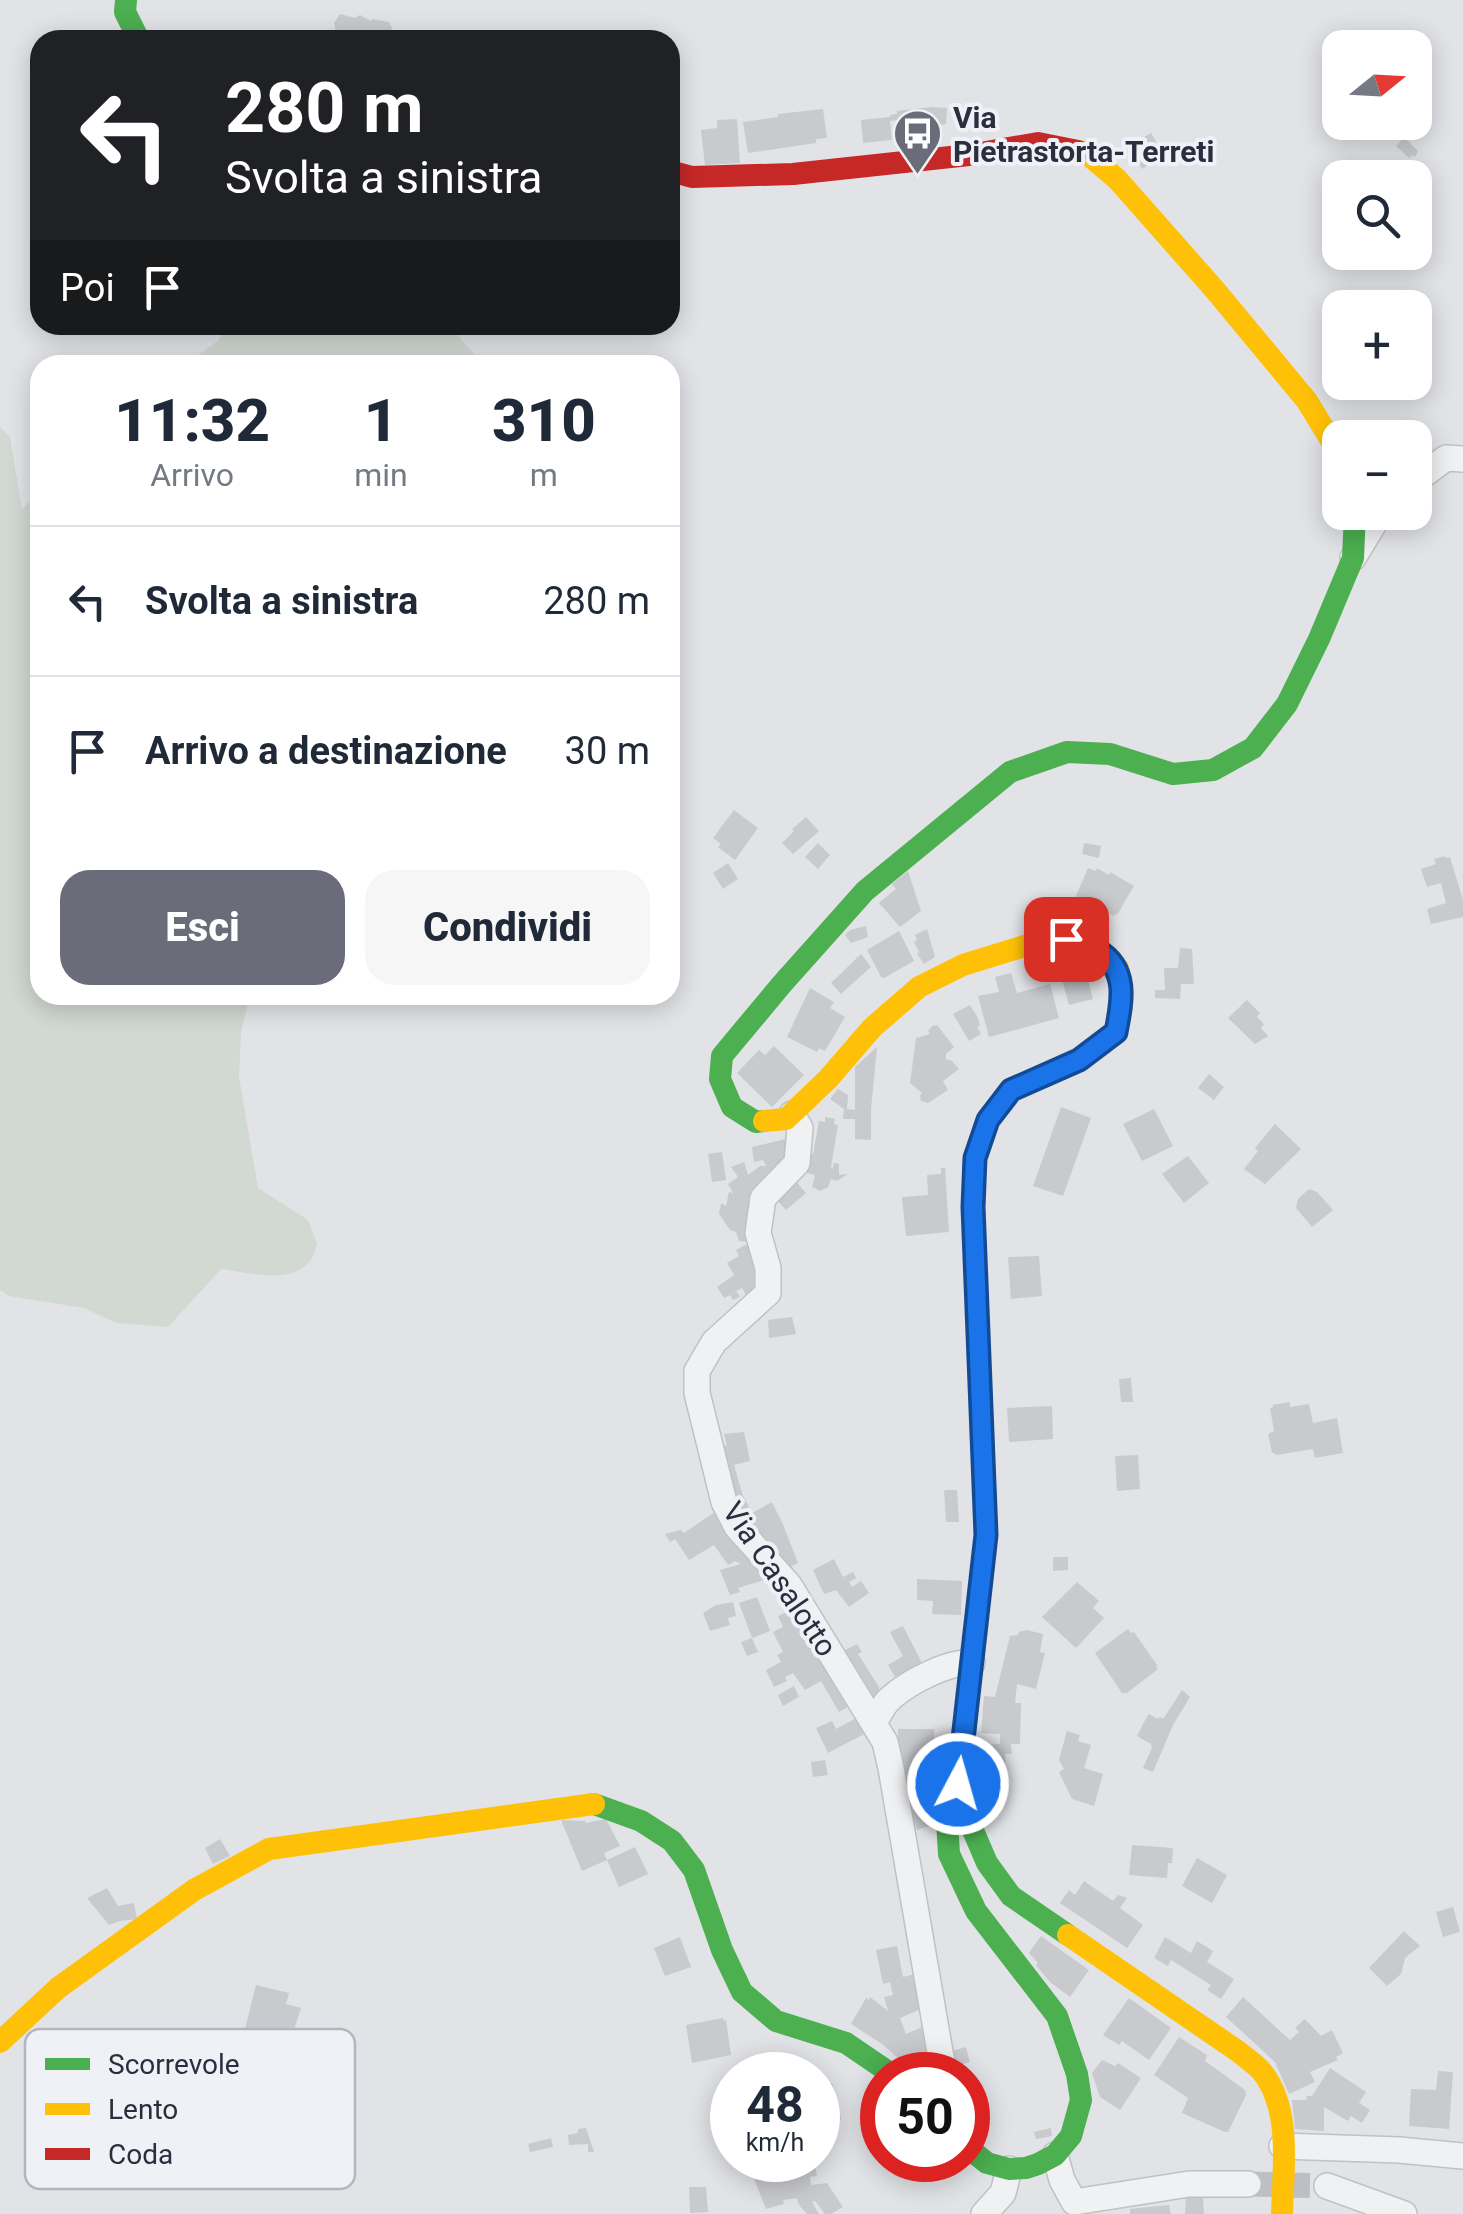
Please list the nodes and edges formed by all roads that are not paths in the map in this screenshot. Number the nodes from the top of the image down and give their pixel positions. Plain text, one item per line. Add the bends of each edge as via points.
1 (126, 0) edge
2 (134, 30) edge
3 (680, 173) edge
4 (1322, 426) edge
5 (1463, 459) edge
6 (1432, 469) edge
7 (1354, 530) edge
8 (1370, 530) edge
9 (1353, 558) junction
10 (792, 1114) junction
11 (972, 1663) junction
12 (874, 1723) junction
13 (958, 1784) junction
14 (0, 2042) edge
15 (860, 2052) edge
16 (940, 2052) edge
17 (1282, 2146) junction
18 (1055, 2154) junction
19 (1463, 2156) edge
20 (990, 2164) edge
21 (1009, 2169) junction
22 (1248, 2184) tunnel mouth
23 (1327, 2186) tunnel mouth
24 (984, 2214) edge
25 (1282, 2214) edge
26 (1404, 2214) edge

1 - 2 main road
3 - 4 main road via 793,174 1038,144 1084,152 1214,290
5 - 6 street via 1446,458
7 - 9 main road
8 - 9 street
9 - 10 main road via 1287,704 1253,748 1213,770 1173,774 1110,754 1067,752 1010,772 865,891 722,1056 720,1080 732,1107 756,1122
10 - 11 main road via 919,987 963,965 1066,939 1097,950 1118,968 1123,995 1116,1032 1079,1060 1011,1090 988,1120 975,1158 986,1535
10 - 12 street, Via Casalotto via 800,1128 798,1162 763,1198 758,1233 768,1293 714,1342 697,1371 697,1394 724,1502 737,1527 790,1585
11 - 12 street via 915,1681 890,1698
11 - 13 main road
12 - 16 street, Via Casalotto via 892,1768
13 - 17 main road via 986,1863 1011,1896 1266,2075 1276,2096
13 - 18 main road via 947,1821 949,1854 976,1911 1057,2016 1077,2074 1076,2122
14 - 15 main road via 58,1988 194,1890 268,1849 595,1804 641,1820 672,1841 694,1870 742,1992 776,2021
17 - 19 street
17 - 25 main road
18 - 21 main road
18 - 22 street via 1074,2202 1190,2184
20 - 21 main road
21 - 24 street via 1003,2193
23 - 26 street

